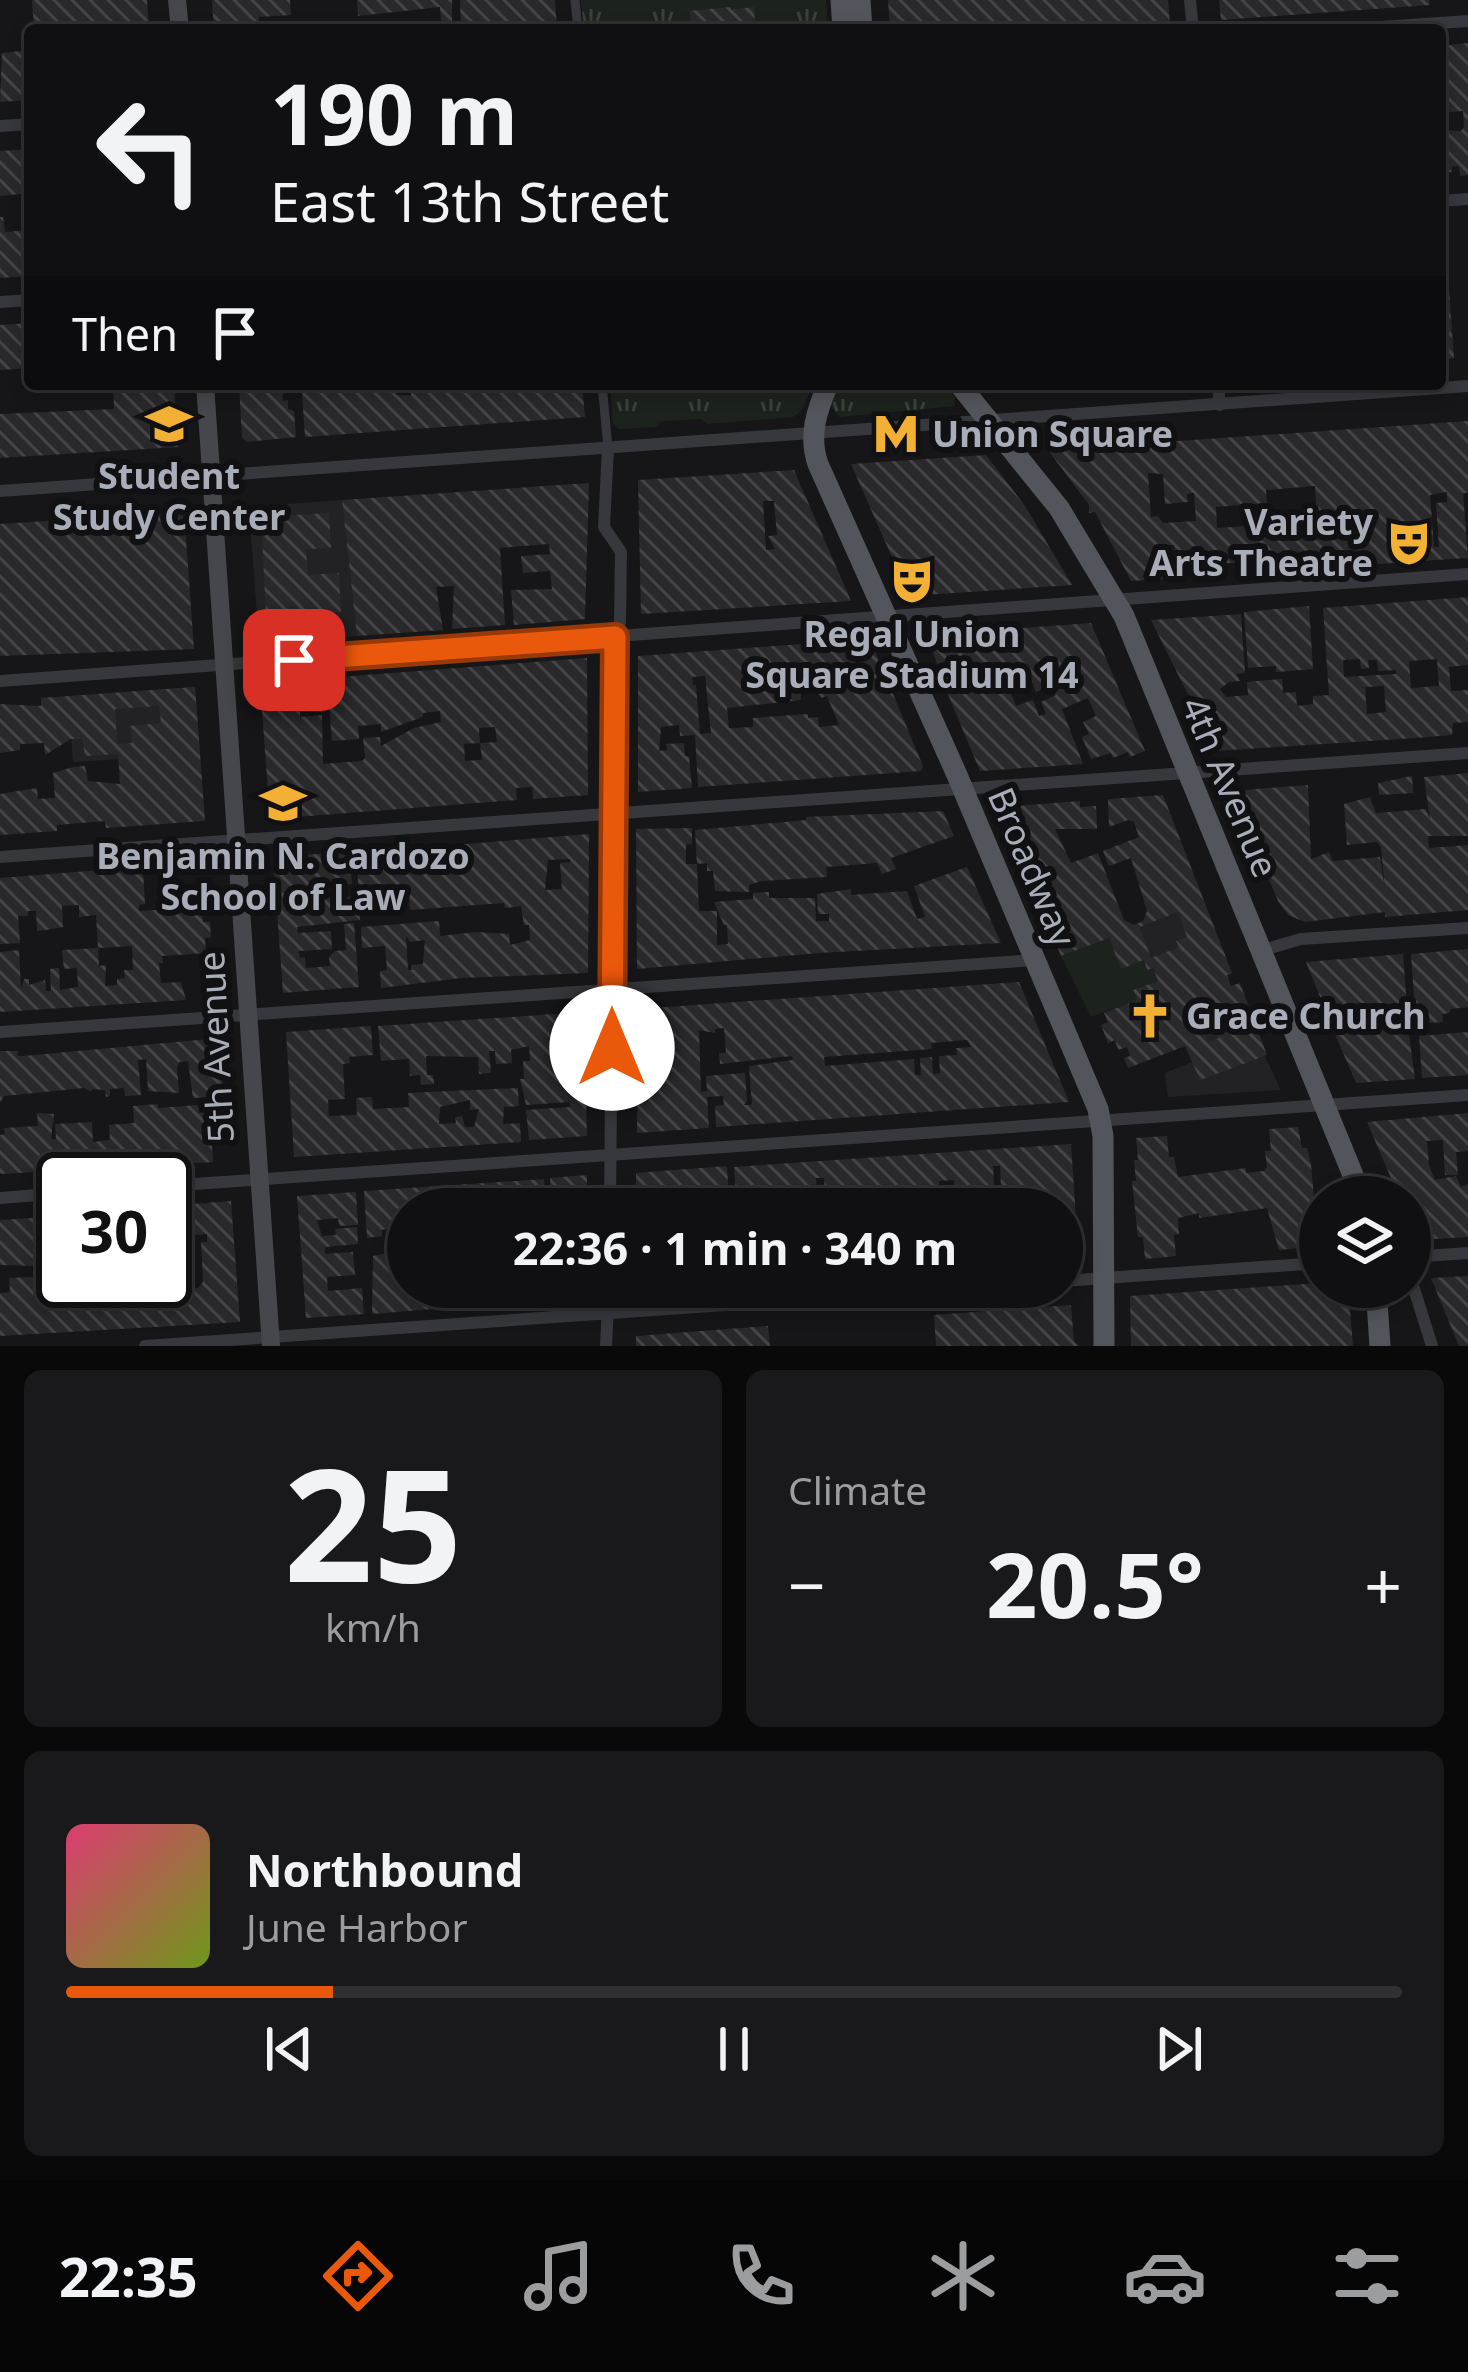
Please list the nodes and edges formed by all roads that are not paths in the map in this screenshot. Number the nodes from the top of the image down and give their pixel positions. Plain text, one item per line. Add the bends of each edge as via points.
1 (1468, 21) edge
2 (1424, 24) edge
3 (206, 390) edge
4 (603, 390) edge
5 (826, 390) edge
6 (964, 390) edge
7 (1219, 390) edge
8 (1416, 390) edge
9 (1220, 405) junction
10 (991, 422) junction
11 (813, 434) junction
12 (608, 448) junction
13 (211, 476) junction
14 (0, 490) edge
15 (1468, 574) edge
16 (1116, 600) junction
17 (886, 618) junction
18 (615, 637) junction
19 (227, 664) junction
20 (0, 681) edge
21 (1468, 753) edge
22 (1188, 773) junction
23 (962, 788) junction
24 (612, 813) junction
25 (236, 840) junction
26 (0, 857) edge
27 (1468, 928) edge
28 (1263, 950) junction
29 (1035, 960) junction
30 (612, 990) junction
31 (248, 1014) junction
32 (0, 1032) edge
33 (1468, 1095) edge
34 (1325, 1104) junction
35 (1101, 1119) junction
36 (611, 1154) junction
37 (1352, 1166) junction
38 (1355, 1176) edge
39 (1360, 1176) edge
40 (257, 1180) junction
41 (192, 1184) edge
42 (610, 1188) edge
43 (36, 1195) edge
44 (0, 1198) edge
45 (1468, 1253) edge
46 (1431, 1256) edge
47 (1299, 1264) edge
48 (1104, 1278) junction
49 (1083, 1280) edge
50 (608, 1308) edge
51 (690, 1308) edge
52 (1378, 1308) edge
53 (1420, 1308) edge
54 (608, 1314) junction
55 (270, 1341) edge
56 (145, 1346) edge
57 (606, 1346) edge
58 (1104, 1346) edge
59 (1381, 1346) edge
60 (1432, 1346) edge

1 - 2 street
3 - 13 main road, 5th Avenue
4 - 12 street
5 - 11 main road
6 - 10 main road, 4th Avenue
7 - 9 street
8 - 9 street
9 - 10 street
10 - 11 street
10 - 16 main road, 4th Avenue via 1059,508
11 - 12 street
11 - 17 main road, Broadway via 818,464
12 - 13 street
12 - 18 street via 604,527 621,552
13 - 14 street
13 - 19 main road, 5th Avenue
15 - 16 street
16 - 17 street
16 - 22 main road, 4th Avenue
17 - 18 street
17 - 23 main road, Broadway
18 - 19 street
18 - 24 street
19 - 20 street
19 - 25 main road, 5th Avenue
21 - 22 street
22 - 23 street
22 - 28 main road, 4th Avenue
23 - 24 street
23 - 29 main road, Broadway
24 - 25 street
24 - 30 street
25 - 26 street
25 - 31 main road, 5th Avenue
27 - 28 street via 1301,939
28 - 34 main road, 4th Avenue
29 - 30 street
29 - 35 main road, Broadway
30 - 31 street
30 - 36 street
31 - 32 street
31 - 40 main road, 5th Avenue
33 - 34 street
34 - 35 street
34 - 37 main road, 4th Avenue
35 - 36 street
35 - 48 main road, Broadway
36 - 40 street
36 - 42 street
37 - 38 main road
37 - 39 street, 4th Avenue
40 - 41 street
40 - 55 main road, 5th Avenue
43 - 44 street
45 - 46 street
47 - 48 street
48 - 49 street
48 - 58 main road, Broadway
50 - 54 street
51 - 54 street
52 - 59 main road
53 - 60 street
54 - 55 street
54 - 57 street
55 - 56 street

